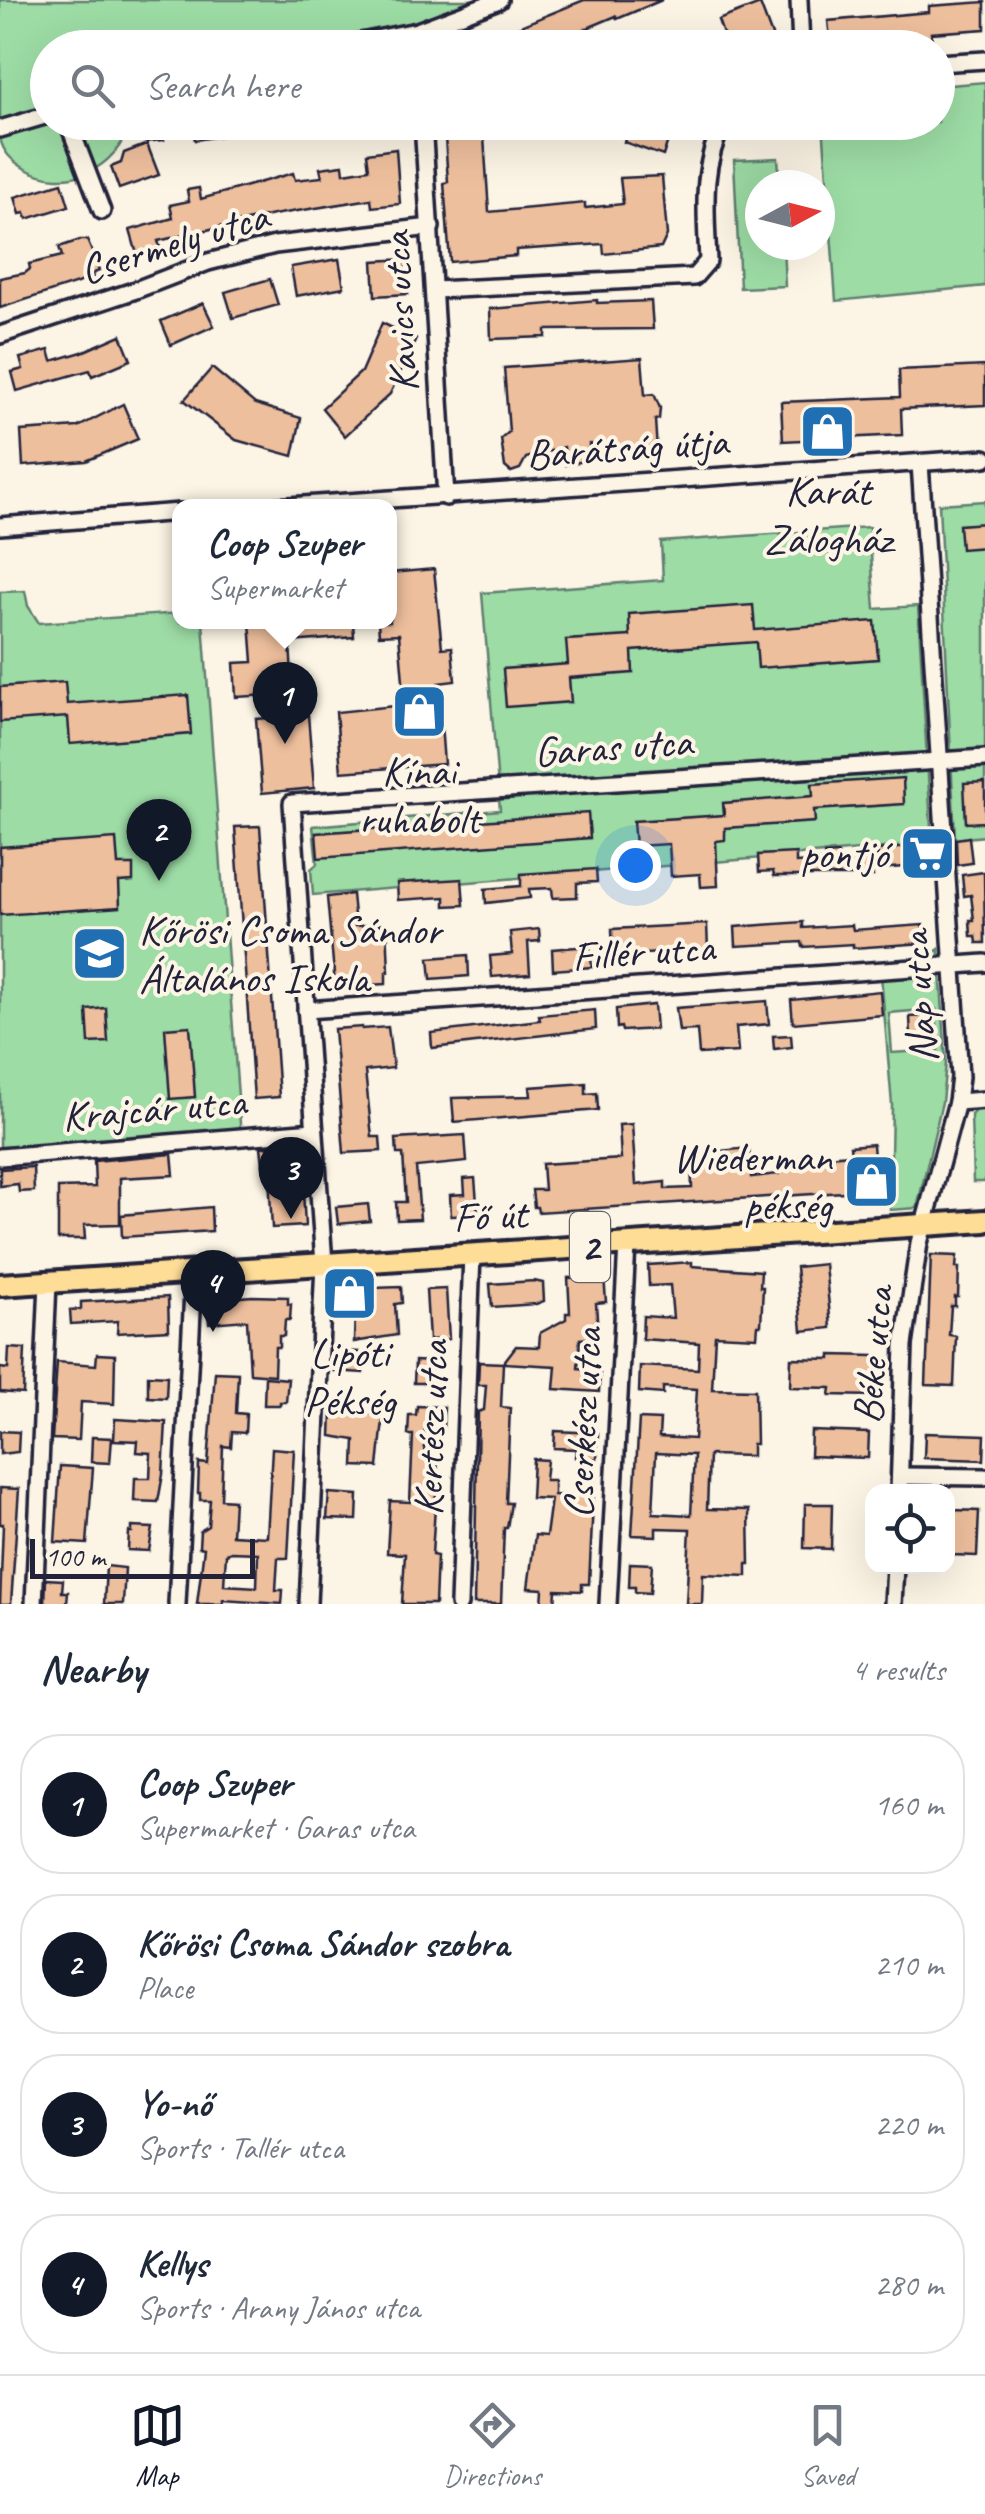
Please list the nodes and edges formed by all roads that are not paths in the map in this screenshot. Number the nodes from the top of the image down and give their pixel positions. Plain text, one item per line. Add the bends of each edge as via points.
1 (499, 0) edge
2 (799, 0) edge
3 (437, 30) edge
4 (800, 30) edge
5 (985, 60) edge
6 (955, 62) edge
7 (30, 120) edge
8 (0, 129) edge
9 (75, 140) edge
10 (425, 140) edge
11 (715, 140) edge
12 (102, 211) dead end
13 (431, 227) junction
14 (435, 290) junction
15 (0, 334) edge
16 (985, 458) edge
17 (920, 464) junction
18 (446, 497) junction
19 (397, 500) edge
20 (172, 513) edge
21 (0, 526) edge
22 (985, 758) edge
23 (939, 762) junction
24 (985, 962) edge
25 (952, 965) junction
26 (306, 1010) junction
27 (985, 1100) edge
28 (957, 1102) junction
29 (314, 1131) junction
30 (0, 1157) edge
31 (985, 1221) edge
32 (925, 1225) junction
33 (342, 1241) dead end
34 (627, 1245) junction
35 (323, 1253) junction
36 (472, 1254) junction
37 (194, 1272) junction
38 (48, 1282) junction
39 (0, 1285) edge
40 (985, 1477) edge
41 (899, 1484) edge
42 (895, 1574) edge
43 (34, 1604) edge
44 (178, 1604) edge
45 (308, 1604) edge
46 (459, 1604) edge
47 (608, 1604) edge
48 (893, 1604) edge

1 - 3 street
2 - 4 street
5 - 6 street
7 - 8 street
9 - 12 street
10 - 13 street, Kavics utca
11 - 14 street via 706,167 708,260 694,278
13 - 14 street, Kavics utca
13 - 15 street, Csermely utca via 275,245
14 - 18 street, Kavics utca
16 - 17 street, Barátság útja
17 - 18 street, Barátság útja
17 - 23 street, Nap utca
18 - 19 street, Barátság útja
20 - 21 street
22 - 23 street
23 - 25 street, Nap utca
23 - 26 street, Garas utca via 292,803
24 - 25 street, Fillér utca
25 - 26 street, Fillér utca
25 - 28 street, Nap utca
26 - 29 street
27 - 28 street
28 - 32 street, Nap utca
29 - 30 street, Krajcár utca
29 - 35 street
31 - 32 main road, Fő út / 2
32 - 34 main road, Fő út / 2
32 - 41 street, Béke utca via 904,1346
33 - 35 street
34 - 36 main road, Fő út / 2
34 - 47 street, Cserkész utca
35 - 36 main road, Fő út / 2
35 - 37 main road, Fő út / 2
35 - 45 street
36 - 46 street, Kertész utca
37 - 38 main road, Fő út / 2
37 - 44 street
38 - 39 main road, Fő út / 2
38 - 43 street
40 - 41 street
42 - 48 street

